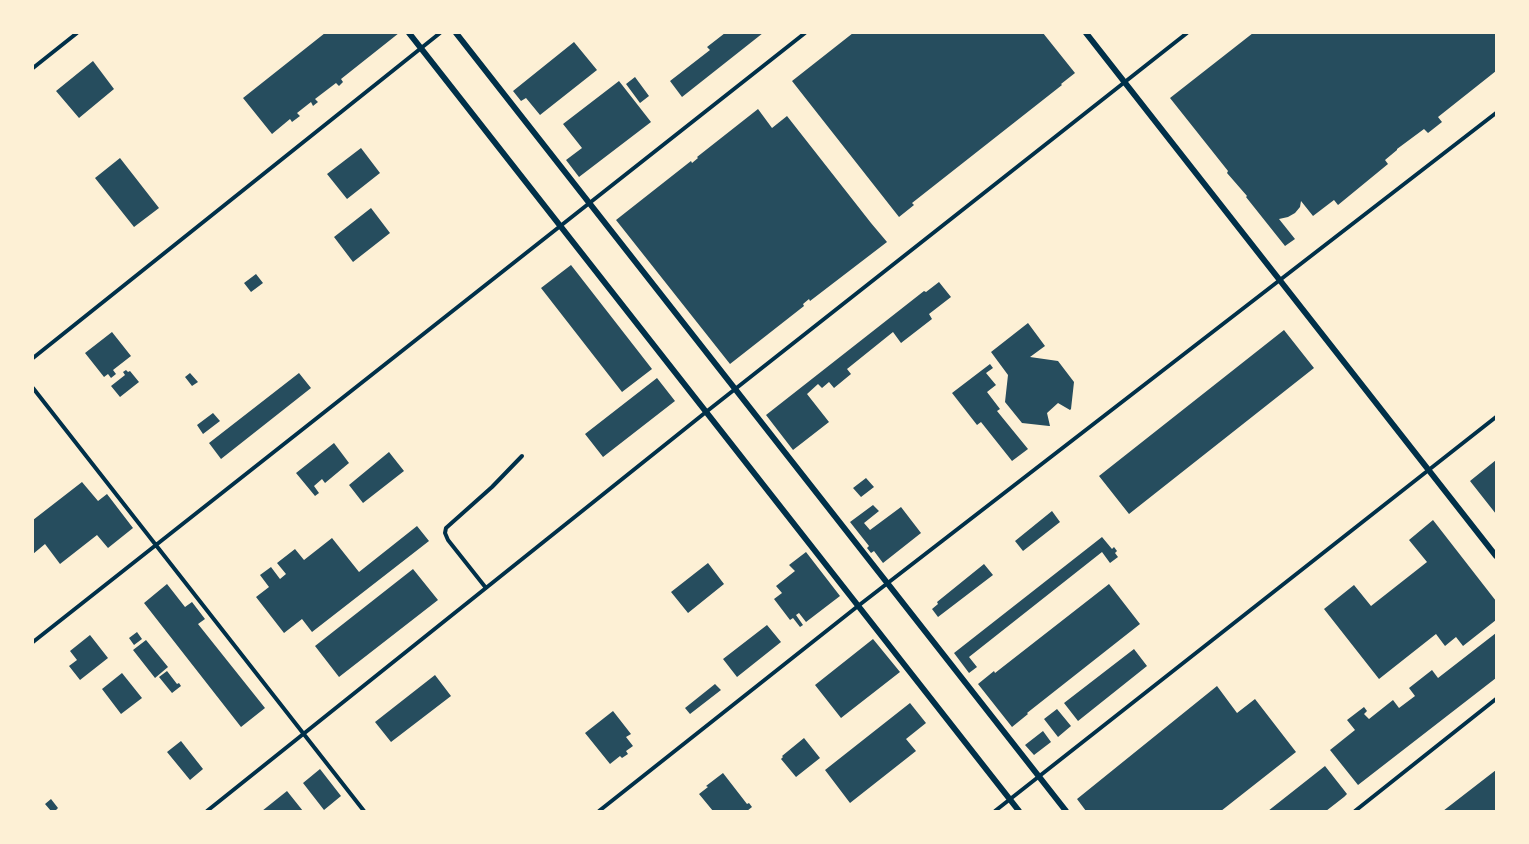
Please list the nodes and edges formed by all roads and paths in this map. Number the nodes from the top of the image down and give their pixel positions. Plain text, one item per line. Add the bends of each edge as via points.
1 (77, 33) edge
2 (409, 33) edge
3 (440, 33) edge
4 (456, 33) edge
5 (805, 33) edge
6 (1086, 33) edge
7 (1187, 33) edge
8 (421, 48) junction
9 (33, 68) edge
10 (1124, 81) junction
11 (1496, 112) edge
12 (588, 203) junction
13 (559, 226) junction
14 (1280, 280) junction
15 (33, 357) edge
16 (33, 388) edge
17 (734, 390) junction
18 (706, 412) junction
19 (1496, 417) edge
20 (522, 456) dead end
21 (1429, 470) junction
22 (156, 545) junction
23 (1496, 556) edge
24 (888, 584) junction
25 (486, 588) junction
26 (858, 606) junction
27 (33, 642) edge
28 (1496, 699) edge
29 (304, 734) junction
30 (1039, 777) junction
31 (1010, 800) junction
32 (207, 811) edge
33 (364, 811) edge
34 (599, 811) edge
35 (995, 811) edge
36 (1019, 811) edge
37 (1066, 811) edge
38 (1355, 811) edge

1 - 9 lane
2 - 8 street
3 - 8 lane
4 - 12 street
5 - 12 lane
6 - 10 street
7 - 10 lane
8 - 13 street
8 - 15 lane
10 - 14 street
10 - 17 lane
11 - 14 lane
12 - 13 lane
12 - 17 street
13 - 18 street
13 - 22 lane
14 - 21 street
14 - 24 lane
16 - 22 lane
17 - 18 lane
17 - 24 street
18 - 25 lane
18 - 26 street
19 - 21 lane
20 - 25 lane via 446,528 448,540
21 - 23 street
21 - 30 lane
22 - 27 lane
22 - 29 lane
24 - 26 lane
24 - 30 street
25 - 29 lane
26 - 31 street
26 - 34 lane
28 - 38 lane
29 - 32 lane
29 - 33 lane
30 - 31 lane
30 - 37 street
31 - 35 lane
31 - 36 street

